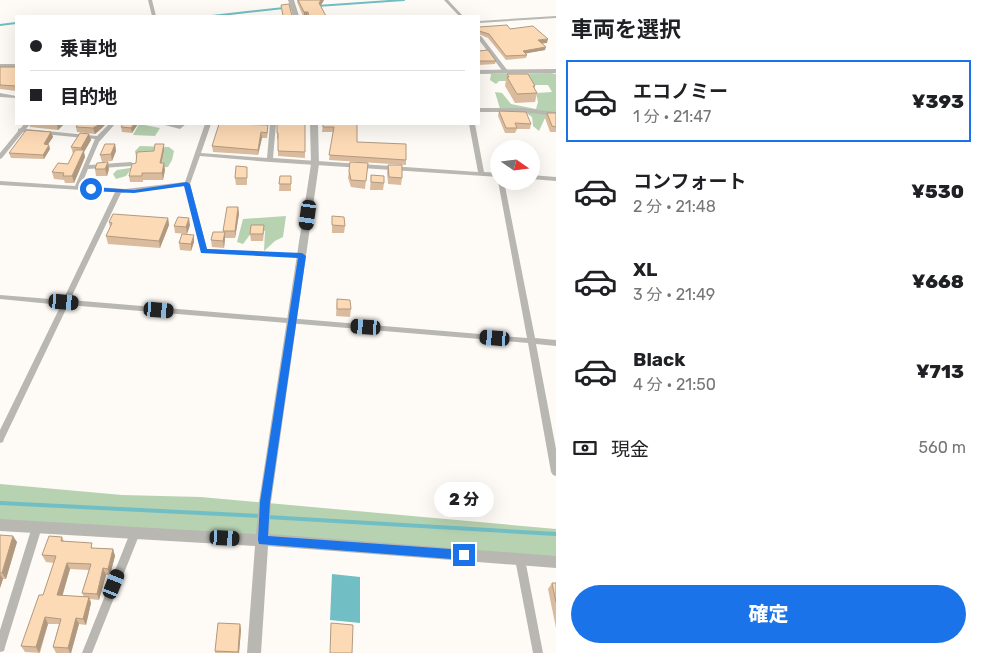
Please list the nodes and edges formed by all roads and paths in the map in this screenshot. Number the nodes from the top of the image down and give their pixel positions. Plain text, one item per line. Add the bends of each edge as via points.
1 (150, 0) edge
2 (291, 0) edge
3 (446, 0) edge
4 (154, 15) edge
5 (296, 15) edge
6 (460, 15) edge
7 (556, 17) edge
8 (480, 22) edge
9 (480, 38) edge
10 (0, 66) edge
11 (15, 66) edge
12 (556, 71) edge
13 (480, 72) edge
14 (506, 72) junction
15 (0, 95) edge
16 (15, 97) edge
17 (480, 110) edge
18 (556, 114) edge
19 (26, 125) edge
20 (111, 125) edge
21 (169, 125) edge
22 (182, 125) edge
23 (207, 125) edge
24 (314, 125) edge
25 (472, 125) edge
26 (271, 126) edge
27 (20, 130) junction
28 (99, 138) junction
29 (198, 154) junction
30 (0, 157) edge
31 (270, 160) junction
32 (131, 164) edge
33 (315, 164) junction
34 (86, 167) junction
35 (481, 174) junction
36 (490, 174) edge
37 (540, 178) edge
38 (556, 179) edge
39 (0, 183) edge
40 (187, 184) junction
41 (77, 188) junction
42 (503, 190) edge
43 (119, 191) junction
44 (302, 256) junction
45 (0, 297) edge
46 (64, 302) junction
47 (292, 321) junction
48 (532, 340) junction
49 (556, 342) edge
50 (0, 439) edge
51 (556, 472) edge
52 (0, 525) edge
53 (37, 527) junction
54 (135, 533) junction
55 (263, 540) junction
56 (520, 560) junction
57 (556, 562) edge
58 (0, 647) edge
59 (87, 653) edge
60 (254, 653) edge
61 (538, 653) edge

1 - 4 street
2 - 5 street
3 - 6 street
7 - 8 street
9 - 14 street
10 - 11 street
12 - 14 street
13 - 14 street
15 - 16 street
17 - 18 street
19 - 27 street
20 - 28 street
21 - 22 street
23 - 29 street
24 - 33 street
25 - 35 street
26 - 31 street
27 - 28 street
27 - 30 street
28 - 34 street
29 - 31 street
29 - 40 street
31 - 33 street
32 - 34 street
33 - 35 street
33 - 44 street
34 - 41 street
35 - 36 street
37 - 38 street
39 - 41 street
40 - 43 street via 134,192
40 - 44 street via 204,251
41 - 43 street
42 - 48 street
43 - 46 street
44 - 47 street
45 - 46 street
46 - 47 street
46 - 50 street
47 - 48 street
47 - 55 street via 265,502
48 - 49 street
48 - 51 street
52 - 53 street
53 - 54 street
53 - 58 street
54 - 55 street
54 - 59 street
55 - 56 street
55 - 60 street
56 - 57 street
56 - 61 street

